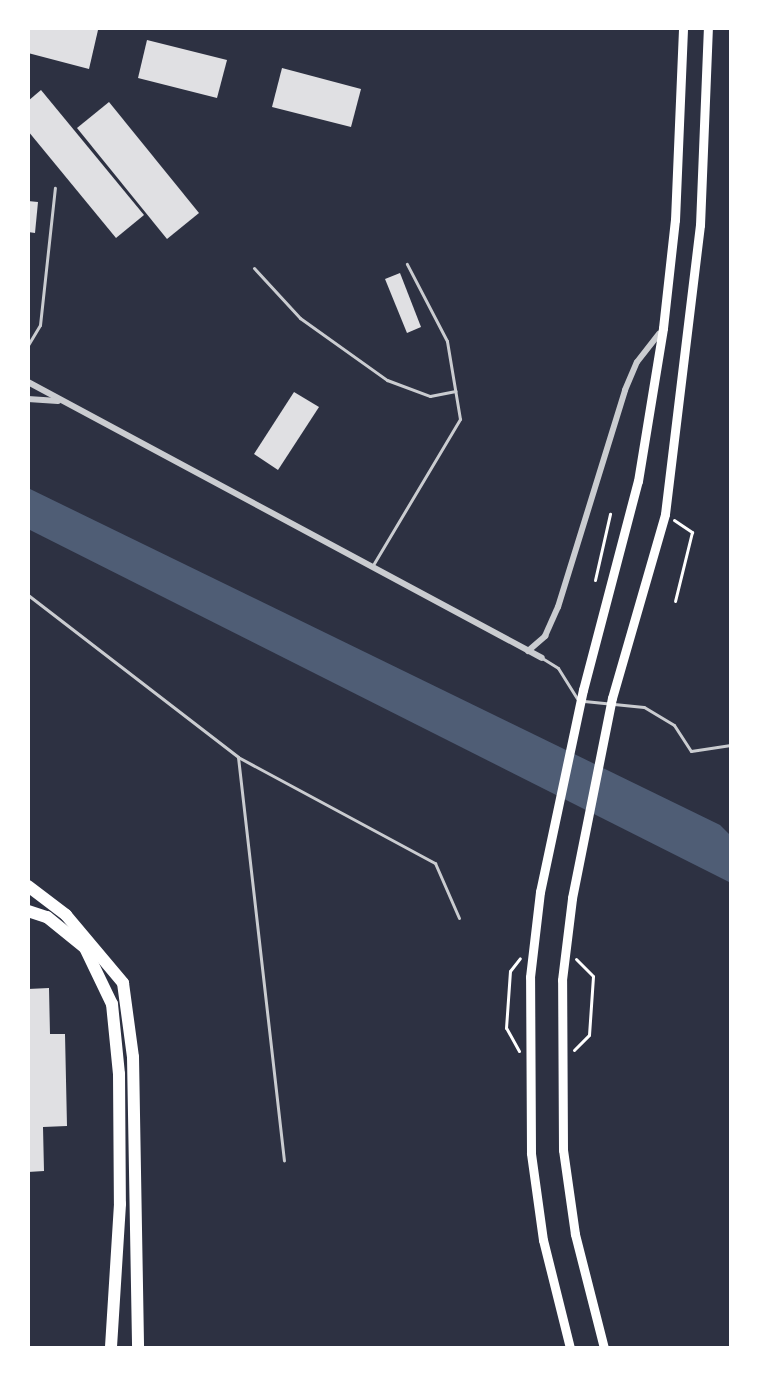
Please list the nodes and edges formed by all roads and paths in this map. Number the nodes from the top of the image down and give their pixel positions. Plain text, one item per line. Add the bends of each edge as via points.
1 (683, 28) edge
2 (708, 28) edge
3 (55, 188) dead end
4 (407, 264) dead end
5 (254, 268) dead end
6 (663, 328) junction
7 (28, 345) edge
8 (28, 382) edge
9 (456, 391) junction
10 (28, 399) edge
11 (66, 402) junction
12 (610, 514) dead end
13 (665, 514) junction
14 (373, 565) junction
15 (595, 580) dead end
16 (28, 595) edge
17 (675, 601) dead end
18 (528, 651) junction
19 (542, 658) joint
20 (731, 745) edge
21 (238, 757) junction
22 (28, 886) edge
23 (28, 911) edge
24 (459, 918) dead end
25 (533, 943) junction
26 (566, 947) junction
27 (527, 1065) junction
28 (559, 1065) junction
29 (284, 1160) dead end
30 (111, 1348) edge
31 (138, 1348) edge
32 (570, 1348) edge
33 (604, 1348) edge

1 - 6 main road via 675,220
2 - 13 main road via 697,256
3 - 7 lane via 40,325
4 - 9 lane via 447,341
5 - 9 lane via 300,318 387,380 430,396
6 - 18 street via 637,362 558,607 545,636
6 - 25 main road via 638,481 583,690
8 - 11 street
9 - 14 lane via 460,419
10 - 11 street
11 - 14 street
12 - 15 path
13 - 17 path via 692,532
13 - 26 main road via 612,698
14 - 18 street
16 - 21 lane
18 - 19 street
19 - 20 lane via 558,668 573,697 644,707 674,725 691,751
21 - 24 lane via 435,863
21 - 29 lane
22 - 31 highway via 66,915 123,983 133,1057
23 - 30 highway via 47,917 85,948 112,1004 119,1074 120,1204
25 - 27 main road
25 - 27 path via 510,971 506,1028
26 - 28 main road
26 - 28 path via 593,976 589,1035
27 - 32 main road via 536,1197
28 - 33 main road via 571,1206

